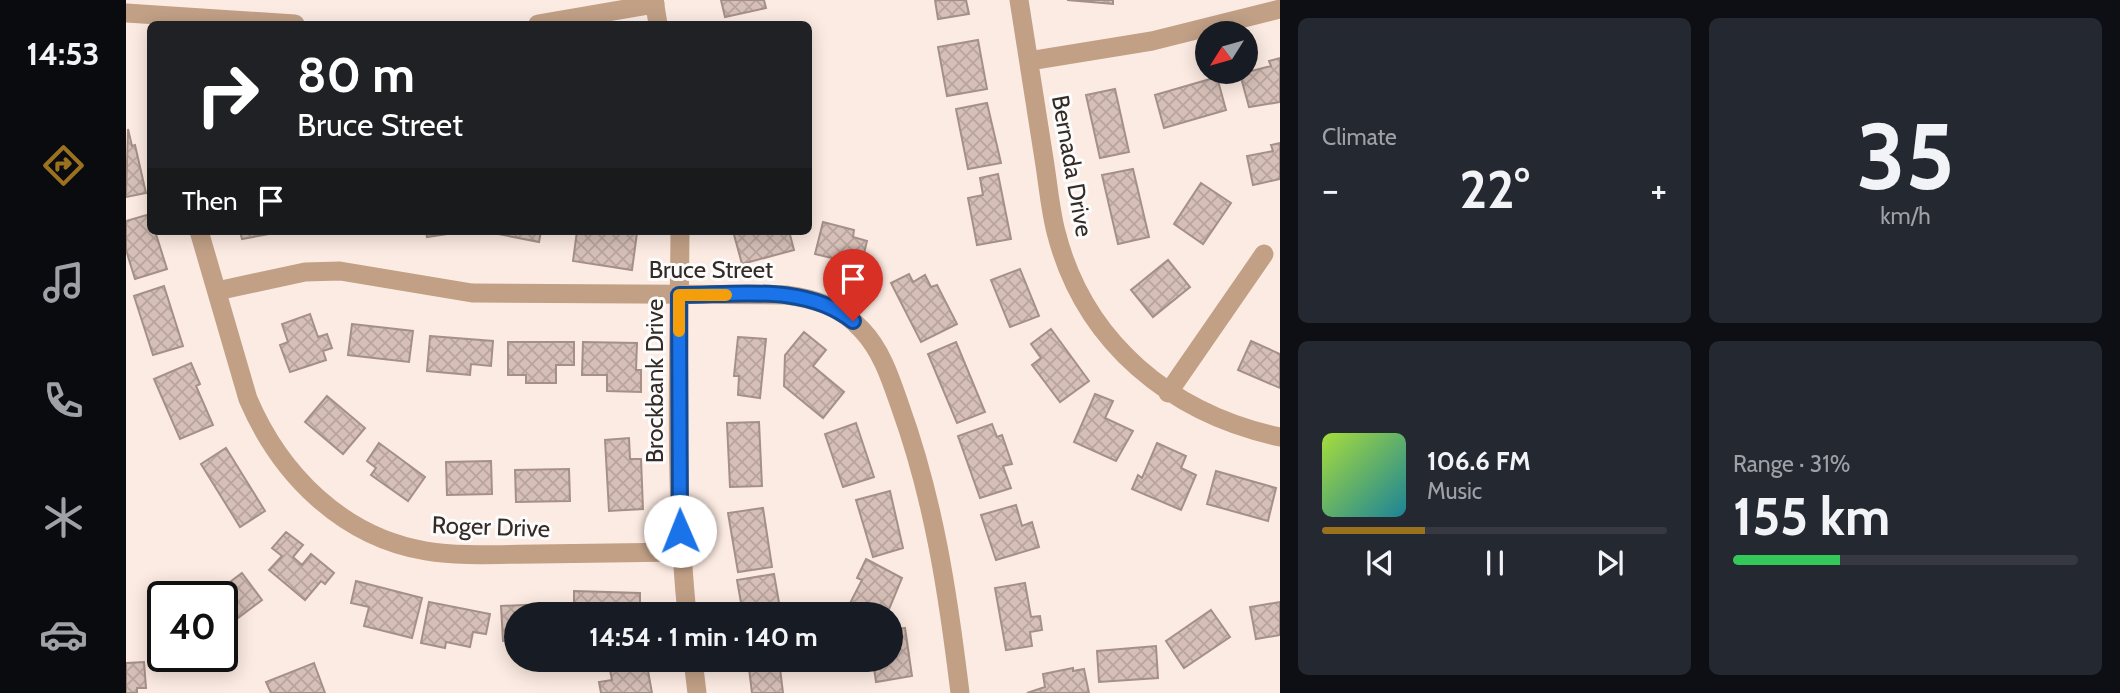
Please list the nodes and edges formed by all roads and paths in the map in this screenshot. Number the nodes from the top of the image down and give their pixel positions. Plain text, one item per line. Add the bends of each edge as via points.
1 (1019, 0) edge
2 (654, 2) edge
3 (1280, 9) edge
4 (126, 13) edge
5 (179, 20) edge
6 (208, 21) edge
7 (554, 21) edge
8 (657, 21) edge
9 (1029, 61) junction
10 (200, 235) edge
11 (680, 235) edge
12 (1264, 254) dead end
13 (217, 291) junction
14 (679, 295) junction
15 (1168, 393) junction
16 (1280, 437) edge
17 (681, 552) junction
18 (686, 602) edge
19 (694, 672) edge
20 (697, 693) edge
21 (960, 693) edge

1 - 9 street, Bernada Drive
2 - 7 street
2 - 8 street
3 - 9 street via 1152,41
4 - 5 street
5 - 6 street
9 - 15 street, Bernada Drive via 1055,231 1066,261 1096,320 1125,356
10 - 13 street, Roger Drive
11 - 14 street, Brockbank Drive
12 - 15 street
13 - 14 street, Bruce Street via 305,272 340,271 472,293
13 - 17 street, Roger Drive via 248,399 271,445 303,486 362,529 401,545 444,553
14 - 17 street, Brockbank Drive
14 - 21 street, Bruce Street via 786,295 817,300 842,312 871,340 889,374 931,504
15 - 16 street, Bernada Drive via 1217,420
17 - 18 street, Brockbank Drive
19 - 20 street

